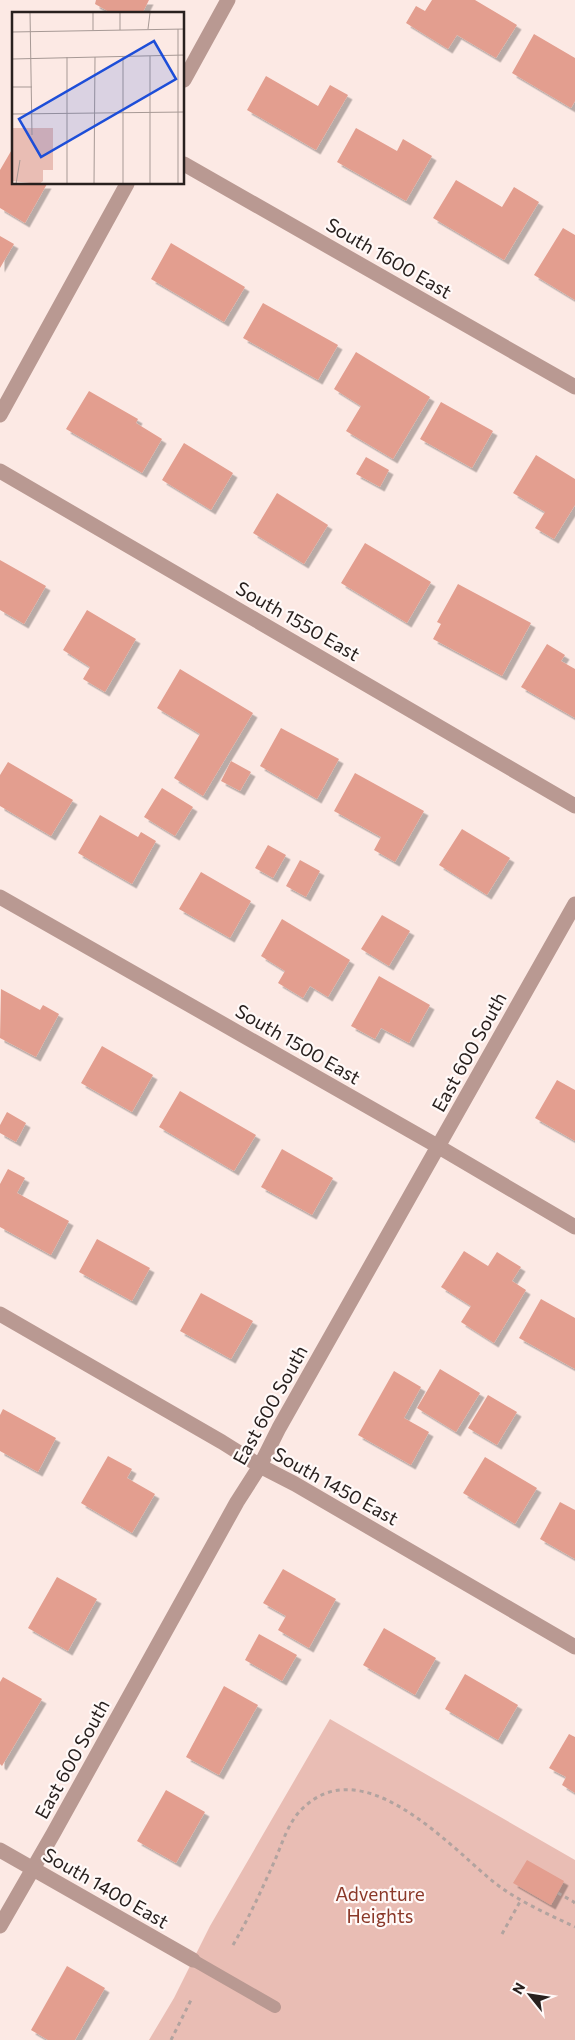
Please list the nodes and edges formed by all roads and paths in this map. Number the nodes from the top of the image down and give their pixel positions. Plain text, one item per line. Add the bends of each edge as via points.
1 (228, 0) edge
2 (185, 78) edge
3 (185, 165) edge
4 (126, 185) edge
5 (575, 387) edge
6 (0, 415) edge
7 (0, 471) edge
8 (575, 806) edge
9 (0, 897) edge
10 (575, 904) edge
11 (438, 1147) junction
12 (575, 1227) edge
13 (0, 1314) edge
14 (260, 1466) junction
15 (575, 1647) edge
16 (0, 1850) edge
17 (33, 1869) junction
18 (558, 1892) dead end
19 (521, 1900) junction
20 (575, 1904) edge
21 (0, 1926) edge
22 (575, 1927) edge
23 (502, 1934) dead end
24 (233, 1945) dead end
25 (193, 1960) joint
26 (191, 2000) dead end
27 (275, 2007) dead end
28 (171, 2040) edge

1 - 2 street
3 - 5 street, South 1600 East
4 - 6 street
7 - 8 street, South 1550 East
9 - 11 street, South 1500 East
10 - 11 street, East 600 South
11 - 12 street, South 1500 East
11 - 14 street, East 600 South
13 - 14 street, South 1450 East
14 - 15 street, South 1450 East
14 - 17 street, East 600 South via 232,1510
16 - 17 street, South 1400 East
17 - 21 street, East 600 South
17 - 25 street, South 1400 East
18 - 20 path
19 - 22 path
19 - 23 path
19 - 24 path via 490,1879 445,1838 401,1809 376,1795 354,1789 336,1790 301,1810
25 - 27 lane
26 - 28 path

